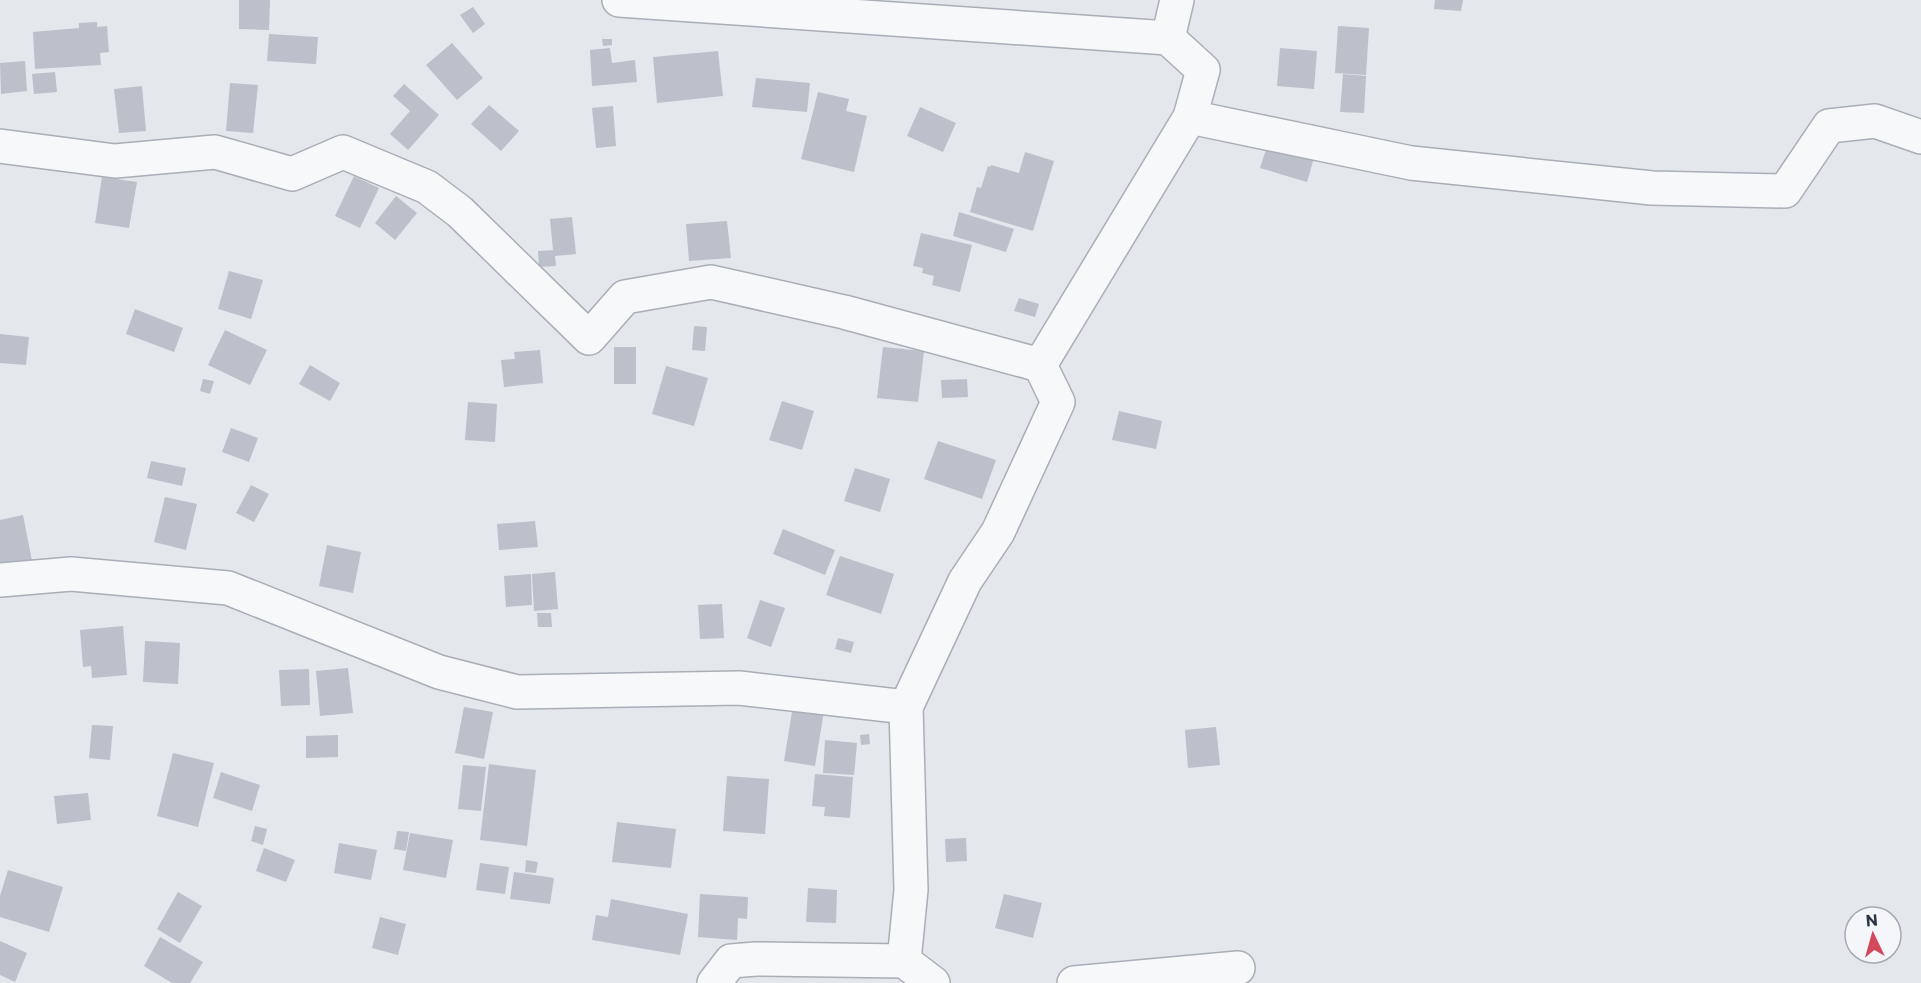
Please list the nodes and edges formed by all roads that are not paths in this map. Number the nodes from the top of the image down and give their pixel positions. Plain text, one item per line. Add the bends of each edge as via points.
1 (619, 0) edge
2 (1177, 0) edge
3 (1168, 38) junction
4 (1190, 117) junction
5 (1921, 137) edge
6 (0, 146) edge
7 (1040, 365) junction
8 (0, 580) edge
9 (906, 707) junction
10 (904, 962) junction
11 (1239, 968) dead end
12 (714, 983) edge
13 (933, 983) edge
14 (1074, 983) edge

1 - 3 street
2 - 3 street
3 - 4 street via 1203,70
4 - 5 street via 1411,163 1652,188 1741,191 1785,191 1829,126 1875,122
4 - 7 street
6 - 7 street via 115,161 215,152 292,174 343,152 427,187 460,212 589,338 625,297 711,282 844,312
7 - 9 street via 1058,402 998,532 965,581
8 - 9 street via 71,574 228,588 440,672 517,693 739,688
9 - 10 street via 911,890
10 - 12 street via 731,961
10 - 13 street
11 - 14 street

